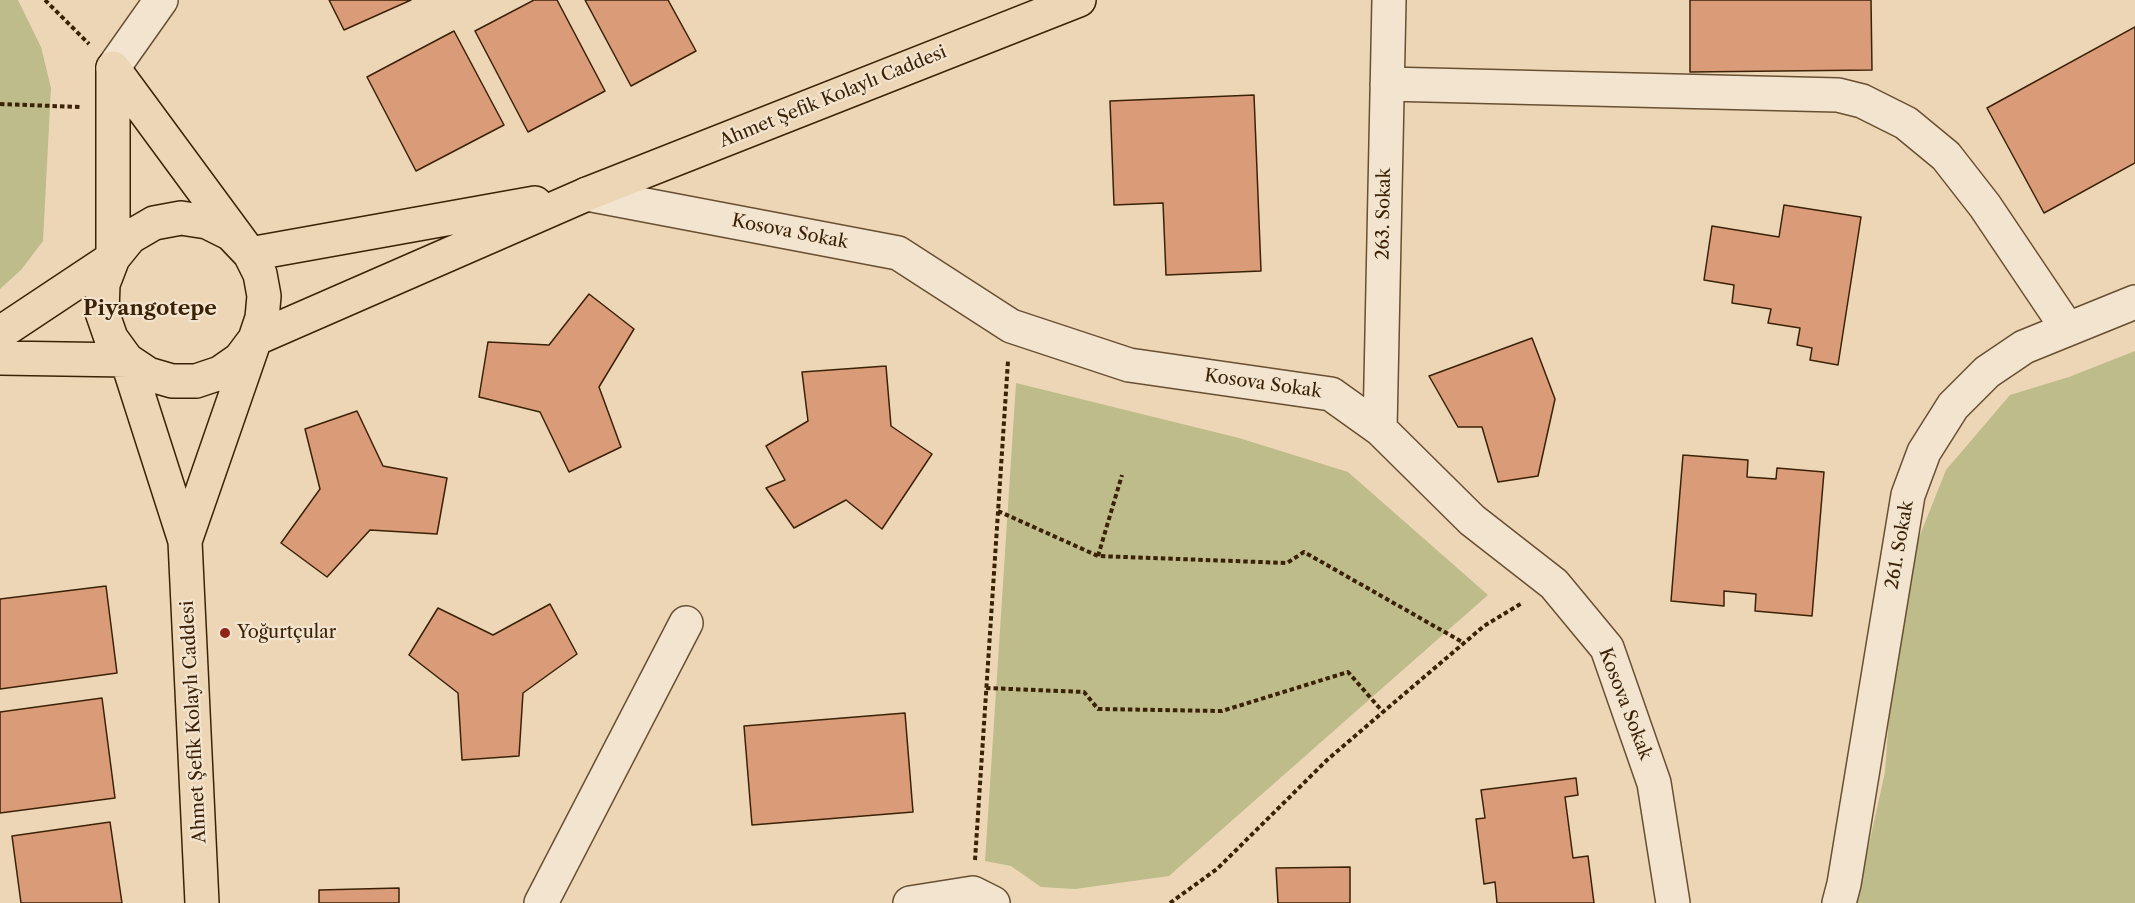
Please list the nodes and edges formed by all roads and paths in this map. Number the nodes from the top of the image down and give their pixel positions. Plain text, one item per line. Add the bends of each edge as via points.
1 (45, 0) edge
2 (161, 0) edge
3 (1389, 0) edge
4 (1072, 1) edge
5 (113, 68) junction
6 (1387, 84) junction
7 (0, 104) edge
8 (113, 108) junction
9 (587, 194) junction
10 (250, 254) junction
11 (113, 258) junction
12 (2135, 302) edge
13 (1011, 326) junction
14 (2067, 328) junction
15 (0, 333) edge
16 (255, 339) junction
17 (0, 358) edge
18 (127, 360) junction
19 (1380, 429) junction
20 (1122, 475) dead end
21 (998, 511) junction
22 (185, 541) junction
23 (1098, 556) junction
24 (1554, 584) junction
25 (686, 623) dead end
26 (1464, 643) junction
27 (986, 688) junction
28 (1383, 712) junction
29 (983, 898) edge
30 (202, 903) edge
31 (541, 903) edge
32 (910, 903) edge
33 (1170, 903) edge
34 (1672, 903) edge
35 (1839, 903) edge

1 - 5 path
2 - 5 street
3 - 6 street, 263. Sokak
4 - 9 main road, Ahmet Şefik Kolaylı Caddesi
5 - 8 main road
5 - 10 main road
6 - 14 street via 1838,95 1862,101 1906,123 1946,156 1985,206
6 - 19 street, 263. Sokak
7 - 8 path
8 - 11 main road
9 - 10 main road
9 - 13 street, Kosova Sokak via 898,253
9 - 16 main road
10 - 11 main road via 231,234 207,222 181,218 154,223 130,237
10 - 16 main road via 260,274 264,296
11 - 15 main road
11 - 18 main road via 103,284 102,312 111,338
12 - 14 street, 261. Sokak
13 - 19 street, Kosova Sokak via 1129,365 1331,394
13 - 21 path
14 - 35 street, 261. Sokak via 2024,347 1987,372 1953,406 1924,452 1908,495
16 - 18 main road via 240,359 196,381 172,381
16 - 22 main road
17 - 18 main road
18 - 22 main road
19 - 24 street, Kosova Sokak via 1472,520
20 - 23 path
21 - 23 path
21 - 27 path
22 - 30 main road, Ahmet Şefik Kolaylı Caddesi
23 - 26 path via 1287,563 1304,552
24 - 26 path via 1484,626
24 - 34 street, Kosova Sokak via 1607,648 1615,669 1654,783
25 - 31 street
26 - 28 path
27 - 28 path via 1084,692 1098,709 1222,711 1348,672
27 - 29 path
28 - 33 path via 1327,760 1217,869
29 - 32 street

